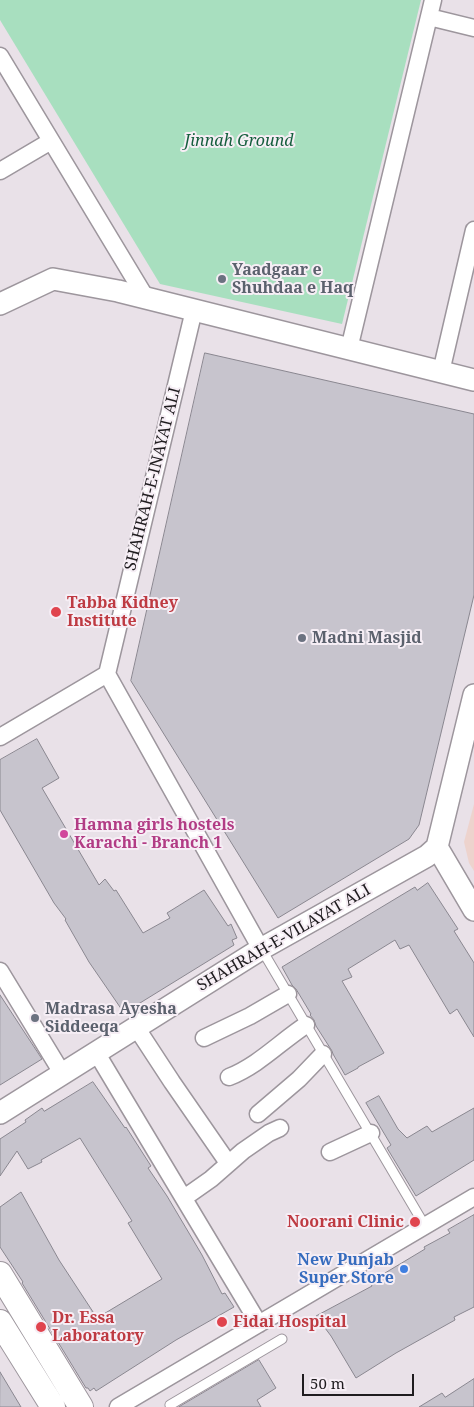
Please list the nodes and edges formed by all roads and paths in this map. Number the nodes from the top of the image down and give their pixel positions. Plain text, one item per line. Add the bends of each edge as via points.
1 (433, 0) edge
2 (429, 17) junction
3 (474, 28) edge
4 (2, 63) edge
5 (51, 141) junction
6 (0, 171) edge
7 (474, 230) edge
8 (146, 298) junction
9 (0, 304) edge
10 (194, 310) junction
11 (349, 349) junction
12 (441, 372) junction
13 (474, 380) edge
14 (107, 674) junction
15 (474, 695) edge
16 (0, 737) edge
17 (436, 847) junction
18 (474, 910) edge
19 (261, 950) junction
20 (0, 971) edge
21 (288, 994) junction
22 (306, 1025) junction
23 (136, 1027) junction
24 (204, 1038) dead end
25 (96, 1052) junction
26 (324, 1054) junction
27 (62, 1074) junction
28 (230, 1077) dead end
29 (0, 1113) edge
30 (258, 1114) dead end
31 (280, 1128) dead end
32 (371, 1133) junction
33 (330, 1152) dead end
34 (228, 1163) junction
35 (474, 1197) edge
36 (184, 1198) junction
37 (426, 1226) junction
38 (0, 1274) edge
39 (0, 1322) edge
40 (259, 1324) junction
41 (282, 1339) dead end
42 (53, 1407) edge
43 (81, 1407) edge
44 (118, 1407) edge
45 (171, 1407) edge

1 - 2 street
2 - 3 street
2 - 11 street
4 - 5 street
5 - 6 street
5 - 8 street
7 - 12 street
8 - 9 street via 53,280
8 - 10 street
10 - 11 street
10 - 14 street, SHAHRAH-E-INAYAT ALI
11 - 12 street
12 - 13 street
14 - 16 street
14 - 19 street
15 - 17 street
17 - 18 street
17 - 19 street, SHAHRAH-E-VILAYAT ALI via 427,856
19 - 21 lane
19 - 23 street, SHAHRAH-E-VILAYAT ALI
20 - 27 street
21 - 22 lane
21 - 24 street
22 - 26 lane
22 - 28 street via 258,1063
23 - 25 street, SHAHRAH-E-VILAYAT ALI
23 - 34 street
25 - 27 street, SHAHRAH-E-VILAYAT ALI
25 - 36 street
26 - 30 street
26 - 32 lane
27 - 29 street, SHAHRAH-E-VILAYAT ALI
31 - 34 street
32 - 33 street
32 - 37 lane
34 - 36 street via 211,1180
35 - 37 street
36 - 40 street
37 - 40 street
38 - 43 main road
39 - 42 main road
40 - 44 street
41 - 45 lane

